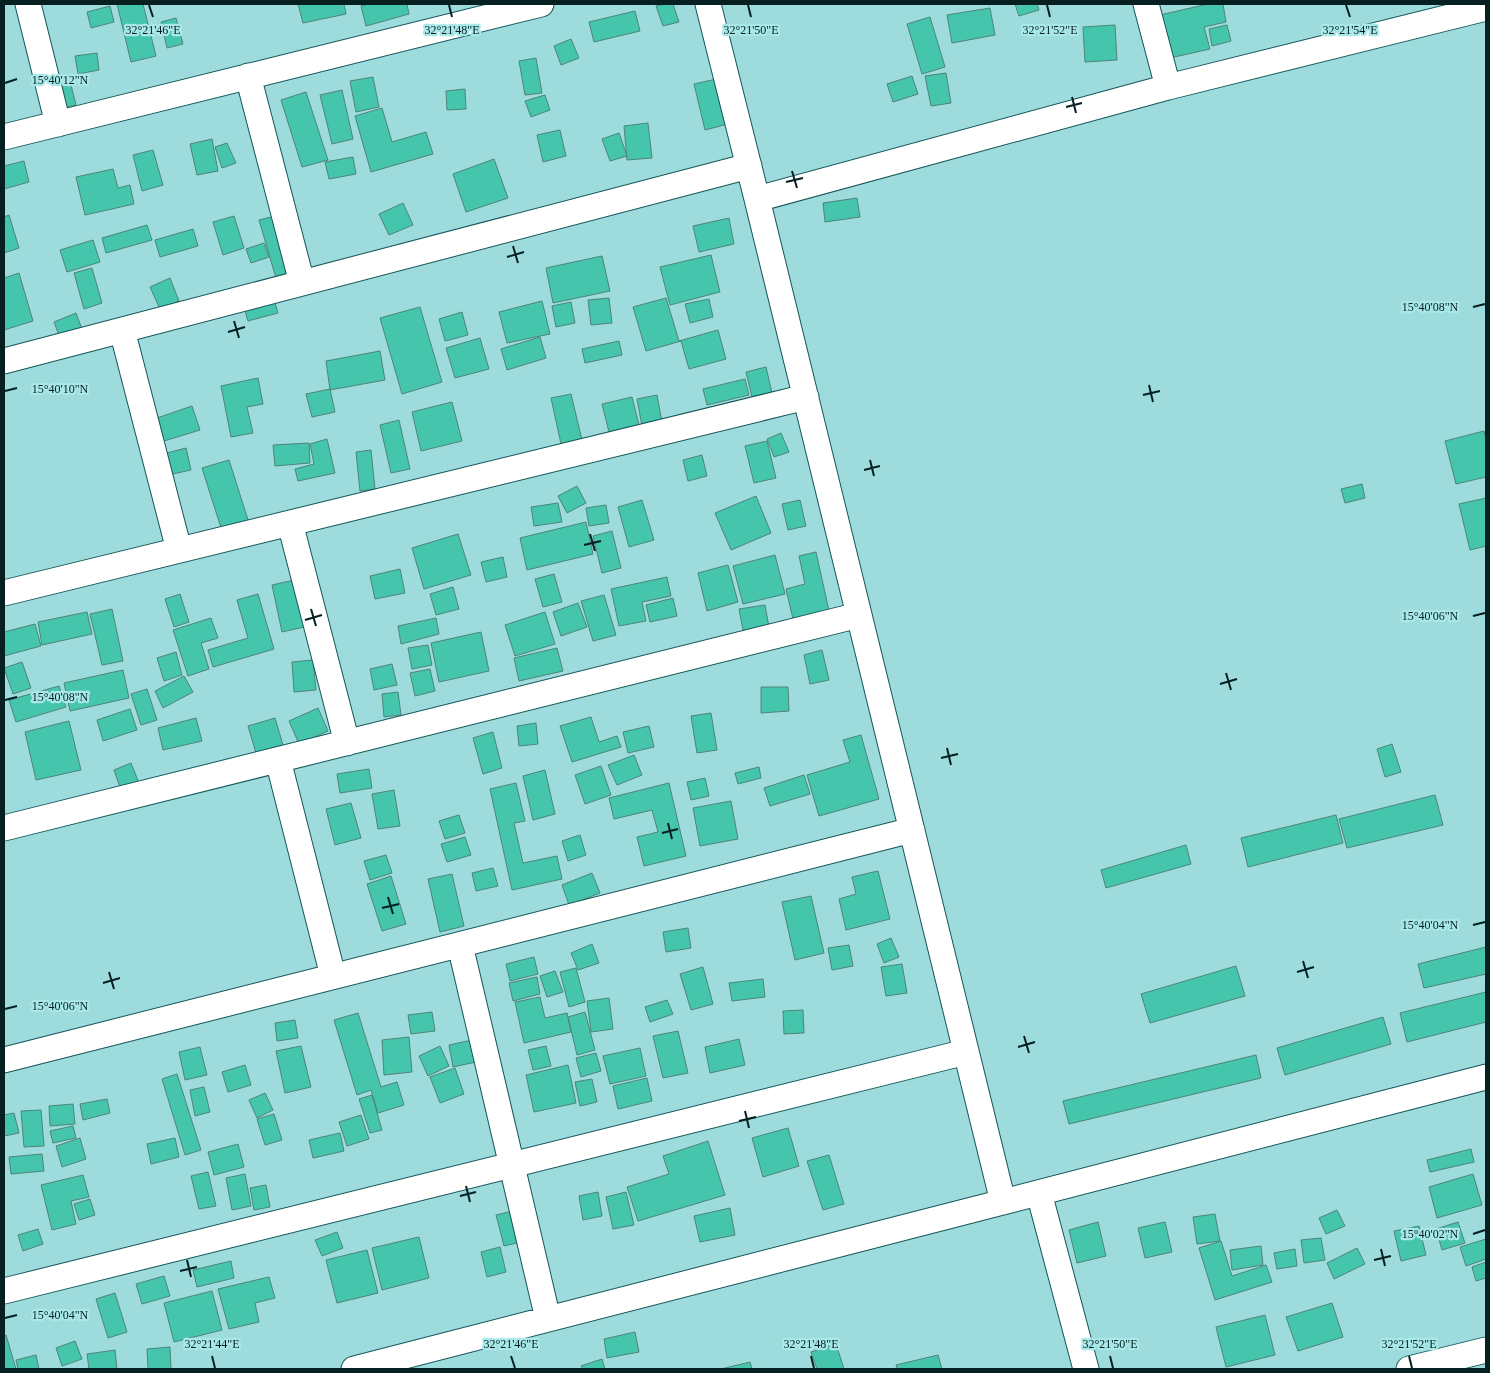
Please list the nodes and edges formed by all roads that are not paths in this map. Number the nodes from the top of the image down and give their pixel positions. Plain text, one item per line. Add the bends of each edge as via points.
1 (28, 4) edge
2 (541, 4) edge
3 (708, 4) edge
4 (1146, 4) edge
5 (1486, 8) edge
6 (248, 76) junction
7 (1168, 87) junction
8 (58, 124) junction
9 (4, 137) edge
10 (749, 166) junction
11 (757, 199) junction
12 (302, 283) junction
13 (122, 330) junction
14 (4, 361) edge
15 (806, 397) junction
16 (290, 523) junction
17 (179, 550) junction
18 (4, 593) edge
19 (859, 615) junction
20 (347, 743) junction
21 (278, 760) junction
22 (4, 828) edge
23 (912, 830) junction
24 (460, 945) junction
25 (333, 976) junction
26 (966, 1052) junction
27 (4, 1060) edge
28 (1486, 1077) edge
29 (512, 1164) junction
30 (1039, 1193) junction
31 (1003, 1202) junction
32 (4, 1291) edge
33 (548, 1319) junction
34 (1486, 1350) edge
35 (437, 1359) edge
36 (354, 1369) edge
37 (1086, 1369) edge
38 (1409, 1369) edge

1 - 8 street
2 - 6 street
3 - 10 street
4 - 7 street
5 - 7 street
6 - 8 street
6 - 12 street
7 - 11 street
8 - 9 street
10 - 11 street
10 - 12 street
11 - 15 street
12 - 13 street
13 - 14 street
13 - 17 street
15 - 16 street
15 - 19 street
16 - 17 street
16 - 20 street
17 - 18 street
19 - 20 street
19 - 23 street
20 - 21 street
21 - 22 street
21 - 25 street
23 - 24 street
23 - 26 street
24 - 25 street
24 - 29 street
25 - 27 street
26 - 29 street
26 - 31 street
28 - 30 street
29 - 32 street
29 - 33 street
30 - 31 street
30 - 37 street
31 - 33 street
33 - 35 street
34 - 38 street
35 - 36 street

